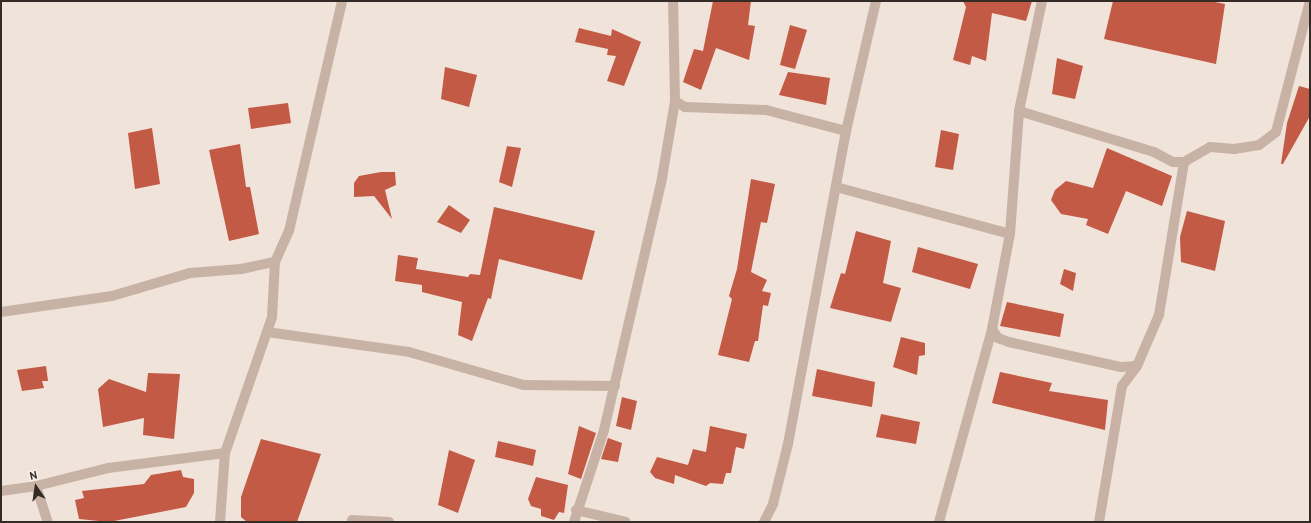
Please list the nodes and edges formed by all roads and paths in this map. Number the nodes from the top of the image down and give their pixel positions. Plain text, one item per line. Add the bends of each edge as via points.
1 (342, 1) edge
2 (673, 1) edge
3 (876, 1) edge
4 (1042, 1) edge
5 (1310, 1) edge
6 (674, 101) junction
7 (1019, 111) junction
8 (846, 131) junction
9 (1184, 162) junction
10 (836, 187) junction
11 (1010, 234) junction
12 (275, 262) junction
13 (1, 312) edge
14 (992, 329) junction
15 (267, 332) junction
16 (1136, 366) junction
17 (615, 386) junction
18 (225, 453) junction
19 (36, 486) junction
20 (1, 491) edge
21 (576, 510) junction
22 (352, 520) dead end
23 (48, 522) edge
24 (220, 522) edge
25 (389, 522) edge
26 (574, 522) edge
27 (626, 522) edge
28 (764, 522) edge
29 (939, 522) edge
30 (1099, 522) edge

1 - 12 street via 289,231
2 - 6 street
3 - 8 street
4 - 7 street
5 - 9 street via 1273,137 1259,145 1234,149 1210,147
6 - 8 street via 685,107 766,110
6 - 17 street via 662,178 634,289
7 - 9 street via 1154,152 1173,162
7 - 11 street
8 - 10 street
9 - 16 street via 1159,315
10 - 11 street
10 - 28 street via 788,444 773,504
11 - 14 street
12 - 13 street via 241,269 190,273 112,296
12 - 15 street via 272,317
14 - 16 street via 998,338 1009,342 1121,367
14 - 29 street
15 - 17 street via 409,352 523,385
15 - 18 street
16 - 30 street via 1122,386
17 - 21 street via 590,482
18 - 19 street via 108,468
18 - 24 street
19 - 20 street
19 - 23 street
21 - 26 street
21 - 27 street
22 - 25 street

